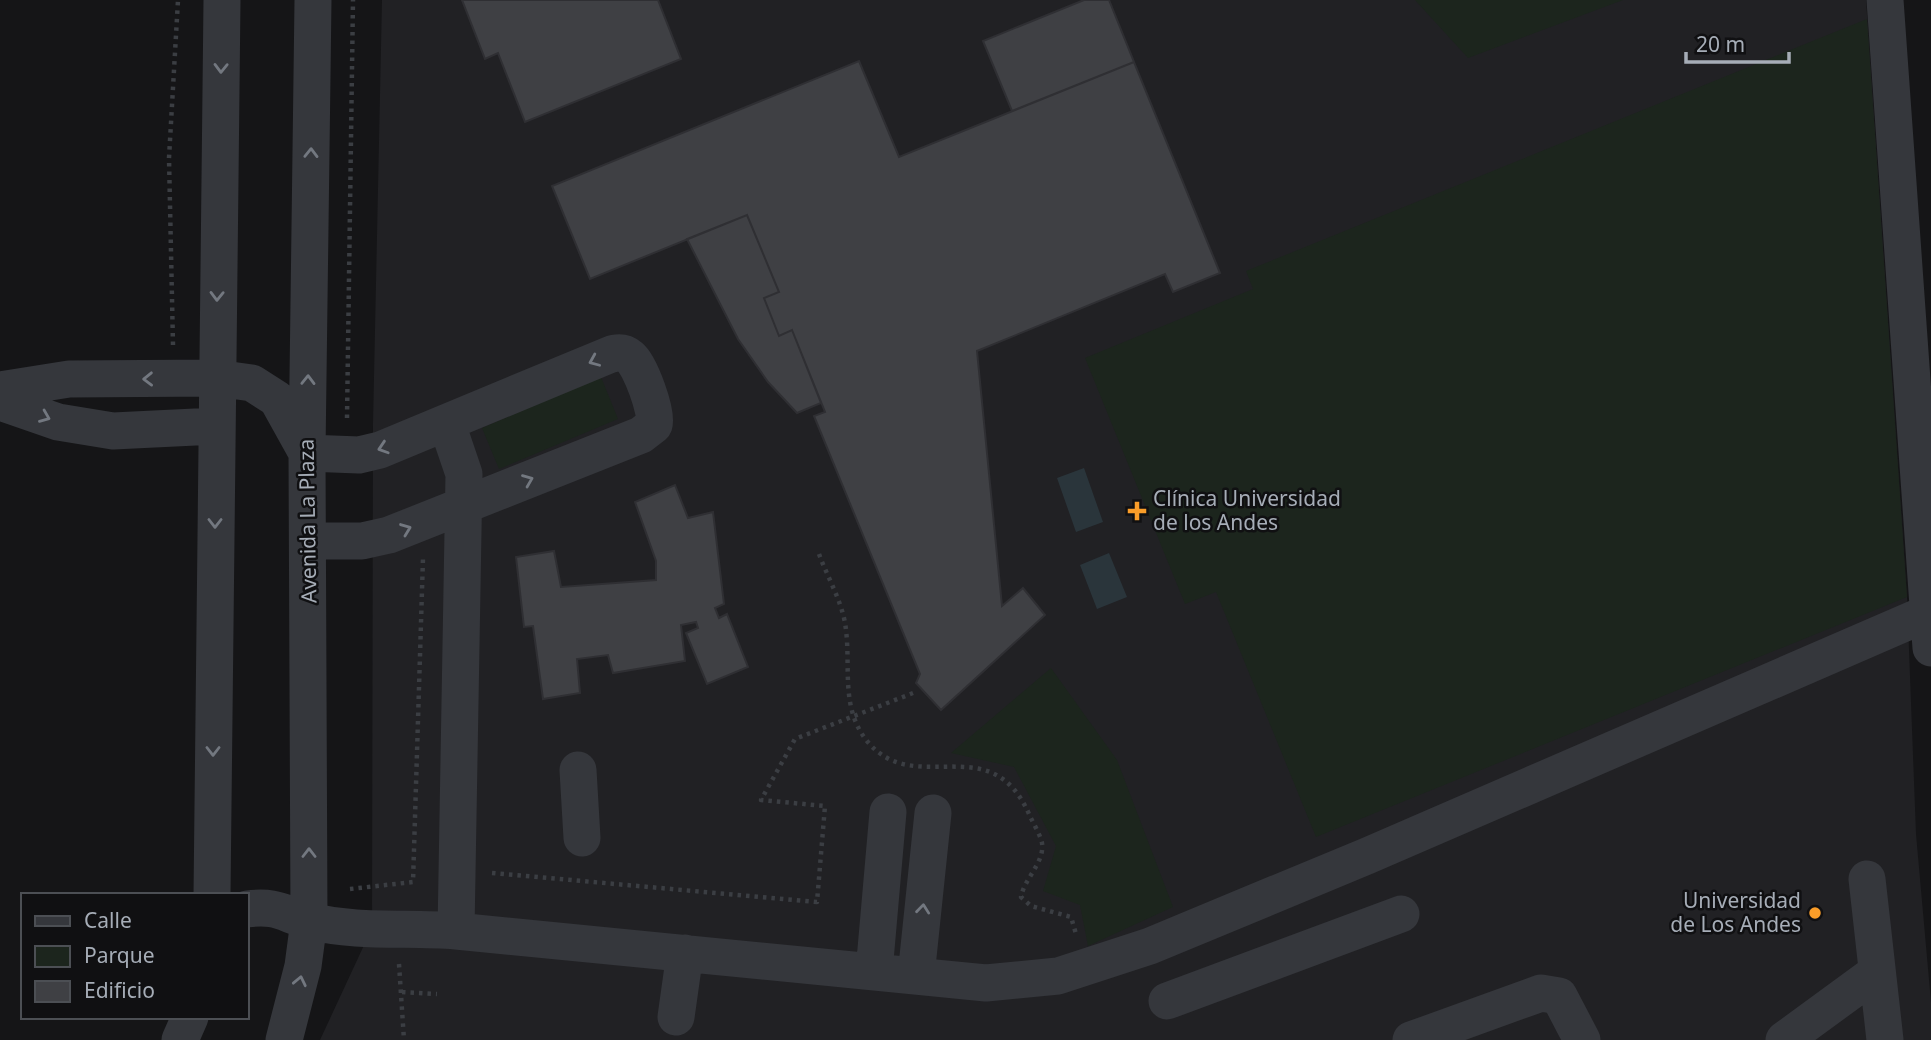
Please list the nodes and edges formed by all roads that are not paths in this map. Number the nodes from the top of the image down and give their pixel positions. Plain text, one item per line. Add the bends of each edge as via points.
1 (222, 0) edge
2 (313, 0) edge
3 (1885, 0) edge
4 (216, 378) junction
5 (0, 390) edge
6 (0, 402) edge
7 (447, 424) junction
8 (216, 426) junction
9 (307, 453) junction
10 (464, 506) junction
11 (310, 541) junction
12 (1929, 630) edge
13 (578, 770) dead end
14 (887, 812) dead end
15 (933, 813) dead end
16 (582, 838) dead end
17 (1867, 879) dead end
18 (212, 893) edge
19 (248, 909) edge
20 (1401, 914) dead end
21 (309, 921) junction
22 (456, 931) junction
23 (685, 953) junction
24 (874, 972) junction
25 (1877, 972) junction
26 (916, 976) junction
27 (1167, 1001) dead end
28 (676, 1017) dead end
29 (189, 1019) edge
30 (180, 1040) edge
31 (284, 1040) edge
32 (1411, 1040) edge
33 (1582, 1040) edge
34 (1784, 1040) edge
35 (1885, 1040) edge

1 -> 4 street
9 -> 2 street, Avenida La Plaza
3 - 12 street
4 -> 5 street via 69,379
4 - 8 street
4 - 9 street via 252,383 277,398
6 -> 8 street via 58,422 113,431
7 -> 9 street via 380,450
7 - 10 street via 462,462
10 -> 7 street via 641,435 654,425 656,412 634,360 616,353
8 -> 18 street
9 - 11 street, Avenida La Plaza
11 -> 10 street via 375,539
10 - 22 street
21 -> 11 street, Avenida La Plaza
12 - 26 street via 1087,968 986,983
13 - 16 street
14 - 24 street
26 -> 15 street
17 - 25 street
19 - 21 street via 270,908
20 - 27 street
21 - 22 street
31 -> 21 street, Avenida La Plaza
22 - 23 street
23 - 24 street
23 - 28 street
24 - 26 street
25 - 34 street
25 - 35 street
29 - 30 street
32 - 33 street via 1541,993 1559,996

